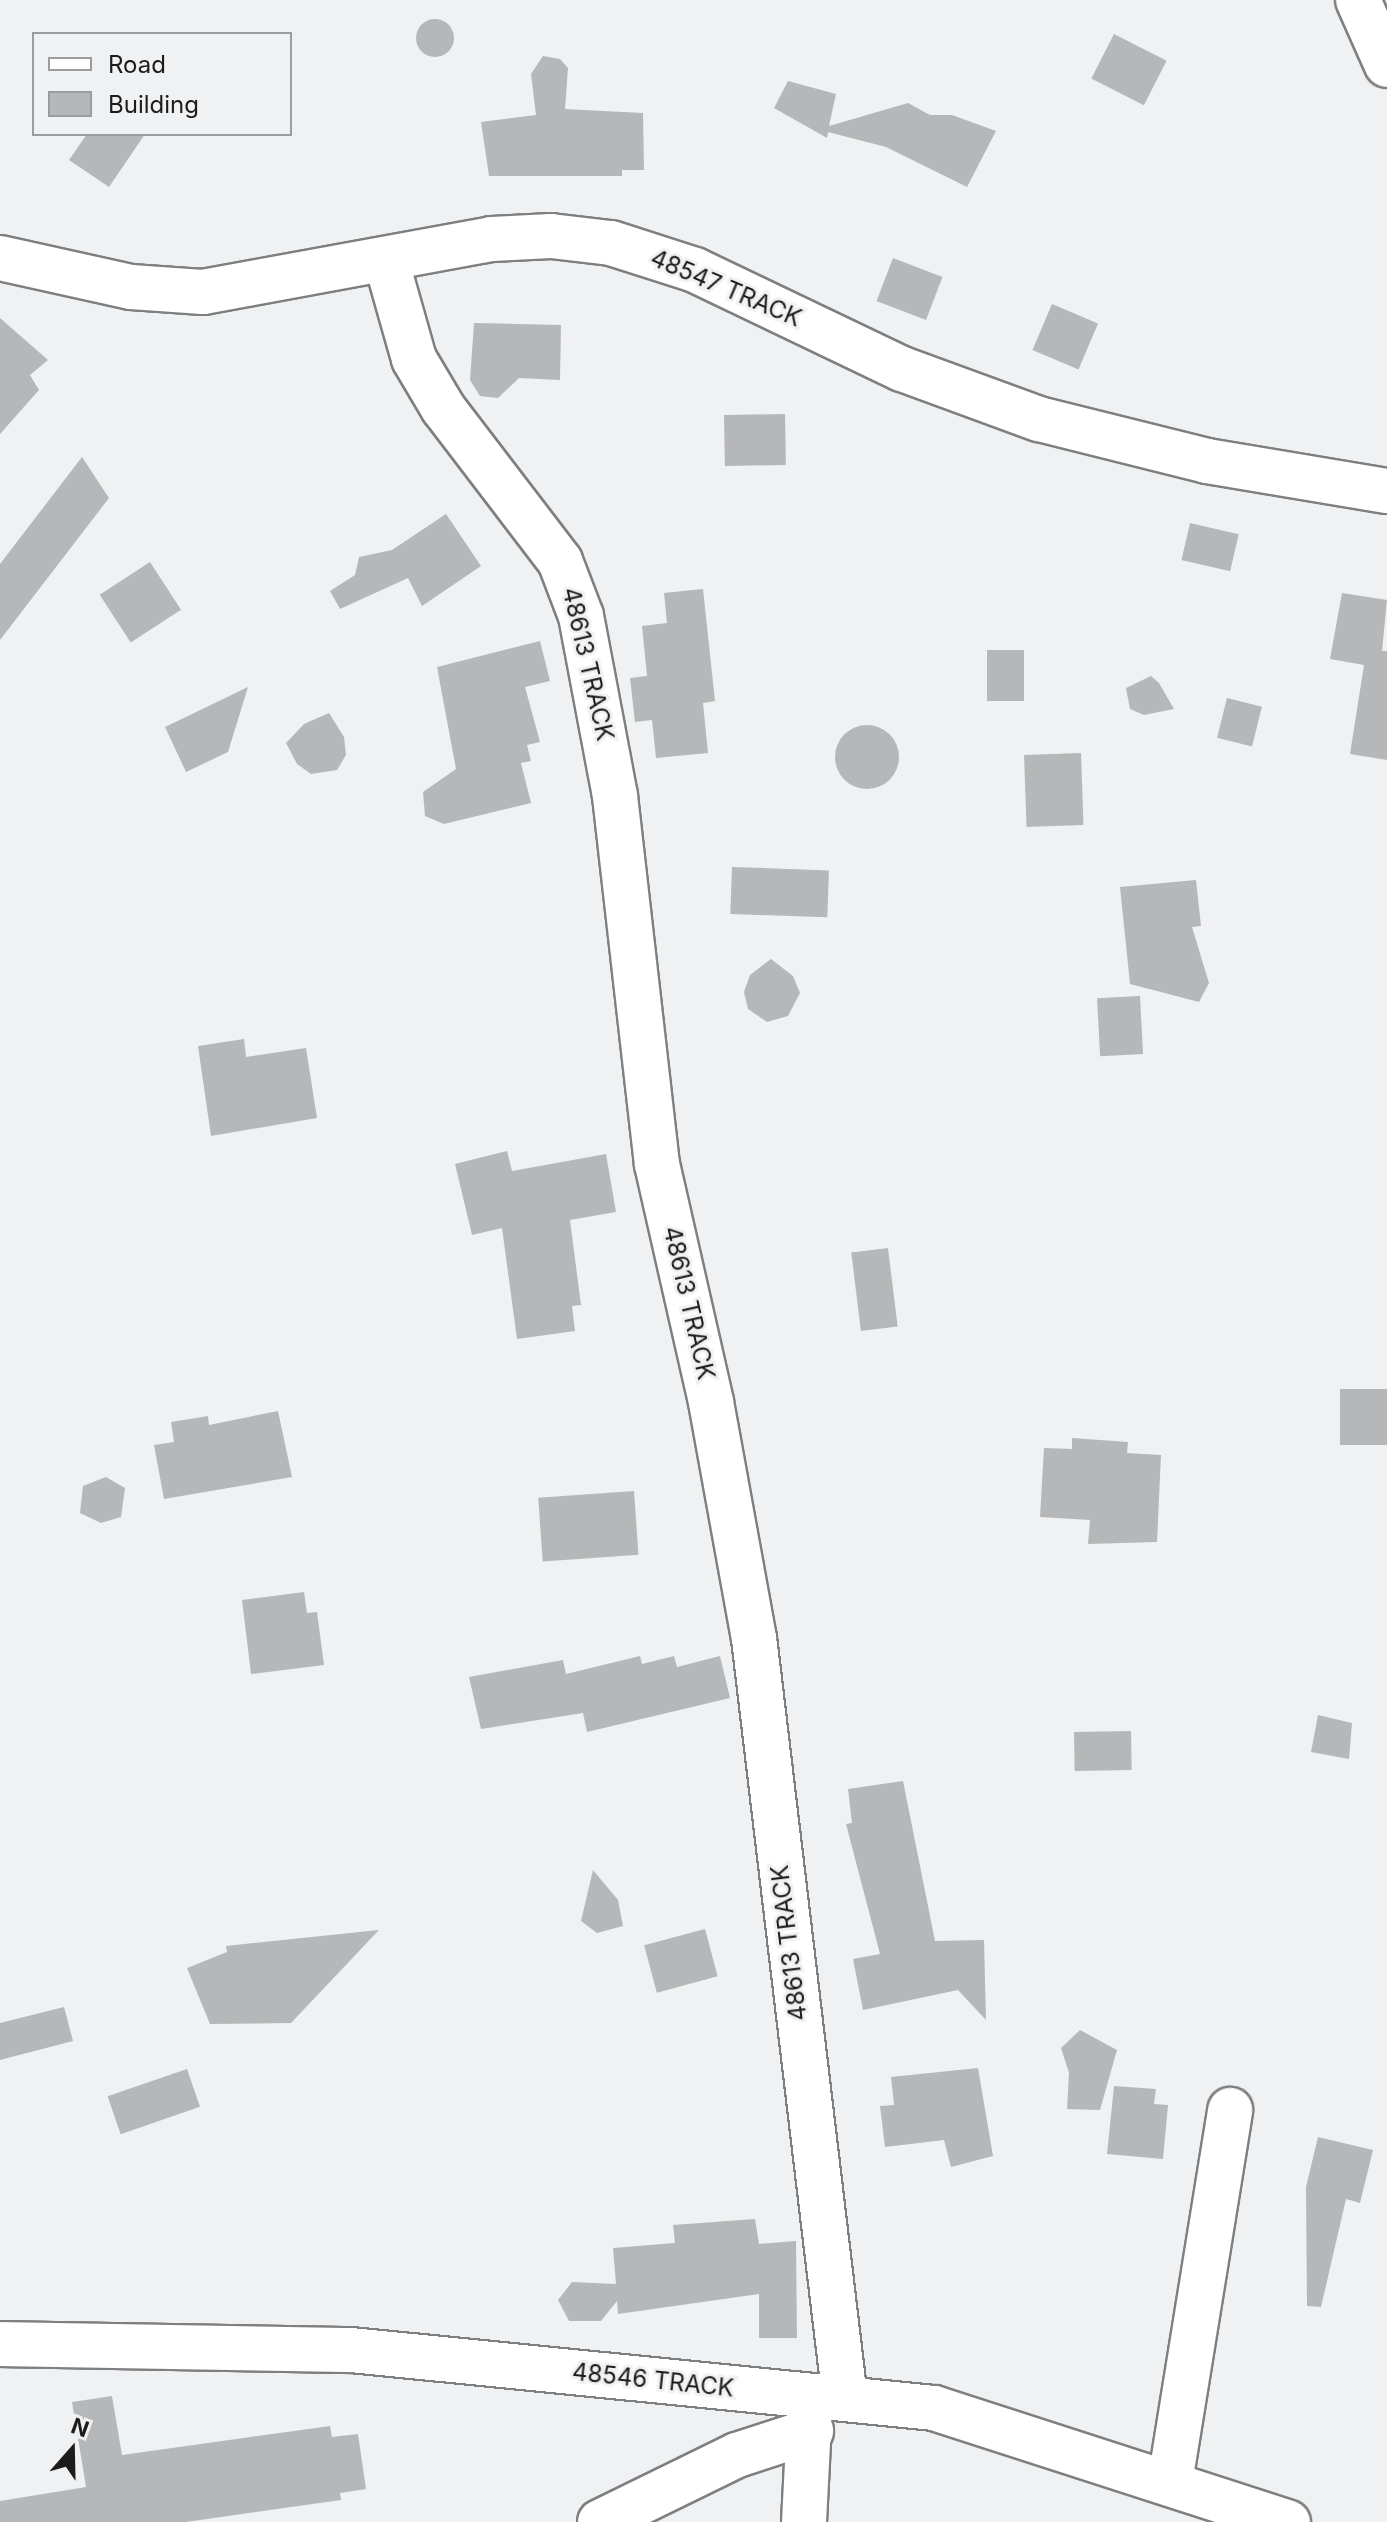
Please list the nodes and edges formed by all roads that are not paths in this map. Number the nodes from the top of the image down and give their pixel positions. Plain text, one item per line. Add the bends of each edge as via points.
1 (1358, 0) edge
2 (1387, 65) edge
3 (0, 258) edge
4 (386, 260) junction
5 (1387, 491) edge
6 (1230, 2110) dead end
7 (0, 2344) edge
8 (822, 2409) junction
9 (1170, 2482) junction
10 (600, 2522) edge
11 (804, 2522) edge
12 (1288, 2522) edge

1 - 2 street
3 - 4 street, 48547 TRACK via 131,287 203,292
4 - 5 street, 48547 TRACK via 492,239 551,236 611,243 695,270 964,395 1162,451
4 - 8 street, 48613 TRACK via 414,359 443,408 560,561 581,616 615,796 657,1164 711,1402 754,1638
6 - 9 street
7 - 8 street, 48546 TRACK via 351,2350
8 - 9 street, 48546 TRACK via 934,2408
8 - 10 street
8 - 11 street, 48613 TRACK
9 - 12 street, 48546 TRACK

